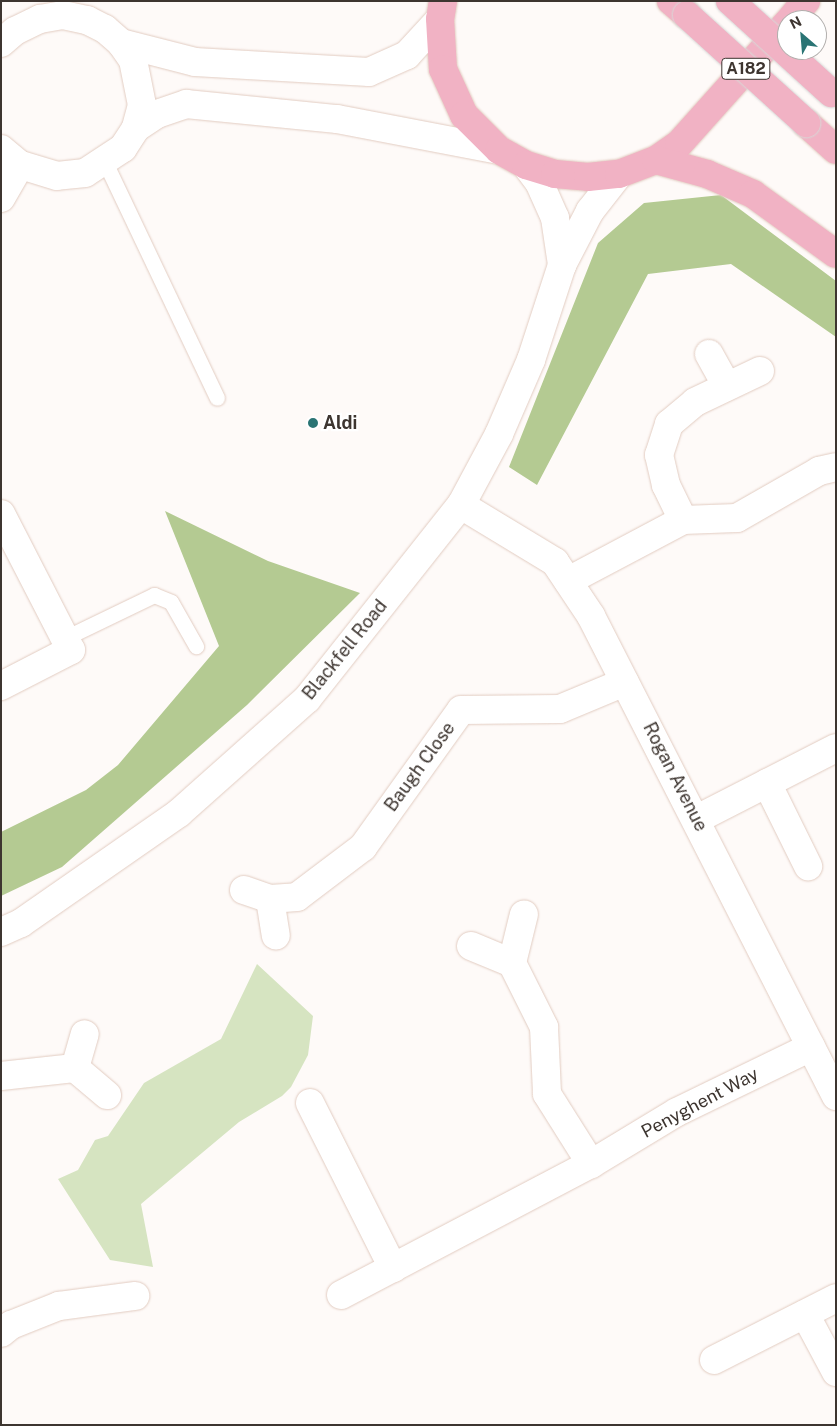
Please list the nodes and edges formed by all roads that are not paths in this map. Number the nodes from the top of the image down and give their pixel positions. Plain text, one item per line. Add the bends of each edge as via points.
1 (730, 1) edge
2 (64, 8) edge
3 (679, 8) edge
4 (441, 10) edge
5 (777, 35) edge
6 (1, 43) edge
7 (121, 43) junction
8 (834, 95) edge
9 (136, 128) junction
10 (499, 150) junction
11 (836, 150) edge
12 (11, 157) edge
13 (656, 160) junction
14 (105, 162) junction
15 (526, 165) junction
16 (619, 174) junction
17 (1, 198) edge
18 (836, 254) edge
19 (562, 265) junction
20 (709, 354) dead end
21 (760, 371) dead end
22 (727, 386) junction
23 (217, 398) dead end
24 (836, 467) edge
25 (461, 505) junction
26 (1, 514) edge
27 (683, 520) junction
28 (568, 581) junction
29 (65, 638) junction
30 (196, 646) dead end
31 (625, 682) junction
32 (1, 686) edge
33 (836, 748) edge
34 (767, 784) junction
35 (697, 819) junction
36 (808, 866) dead end
37 (244, 890) dead end
38 (270, 899) junction
39 (524, 914) dead end
40 (1, 932) edge
41 (276, 936) dead end
42 (471, 946) dead end
43 (512, 963) junction
44 (85, 1034) dead end
45 (811, 1047) junction
46 (75, 1068) junction
47 (1, 1076) edge
48 (107, 1095) dead end
49 (836, 1096) edge
50 (310, 1103) dead end
51 (591, 1164) junction
52 (394, 1268) junction
53 (341, 1294) dead end
54 (135, 1296) dead end
55 (836, 1298) edge
56 (805, 1314) junction
57 (1, 1333) edge
58 (714, 1360) dead end
59 (836, 1372) edge

1 - 8 main road, A182, bridge
2 - 6 street via 14,31
2 - 7 street via 105,29
3 - 11 main road, A182, bridge
4 - 7 street via 407,55 369,72 195,62
4 - 10 main road via 443,69 464,114
5 - 13 main road via 699,125
7 - 9 street via 133,60 141,87 142,105
9 - 10 street via 157,114 186,104 337,119
9 - 14 street via 123,148
10 - 15 main road
12 - 14 street via 57,176 85,173
12 - 17 street
13 - 16 main road
13 - 18 main road via 707,174 753,194
14 - 23 lane
15 - 16 main road via 555,174 588,177
15 - 19 street, Blackfell Road via 542,188 555,218
16 - 19 street, Blackfell Road via 590,211
19 - 25 street, Blackfell Road via 531,360 499,434
20 - 22 street
21 - 22 street
22 - 27 street via 695,402 669,424 659,455 666,486
24 - 27 street via 819,471 737,518
25 - 28 street, Rogan Avenue via 555,562
25 - 40 street, Blackfell Road via 307,699 179,813 21,923
26 - 29 street
27 - 28 street
28 - 31 street, Rogan Avenue via 591,616
29 - 30 lane via 154,595 171,602
29 - 32 street via 71,650
31 - 35 street, Rogan Avenue
31 - 38 street, Baugh Close via 560,709 461,710 363,847 297,897
33 - 34 street
34 - 35 street
34 - 36 street
35 - 45 street, Rogan Avenue
37 - 38 street, Baugh Close
38 - 41 street
39 - 43 street
42 - 43 street
43 - 51 street via 544,1027 547,1094
44 - 46 street
45 - 49 street, Rogan Avenue
45 - 51 street, Penyghent Way via 677,1112
46 - 47 street
46 - 48 street
50 - 52 street
51 - 52 street, Penyghent Way
52 - 53 street, Penyghent Way
54 - 57 street via 59,1306 11,1325
55 - 56 street
56 - 58 street
56 - 59 street

